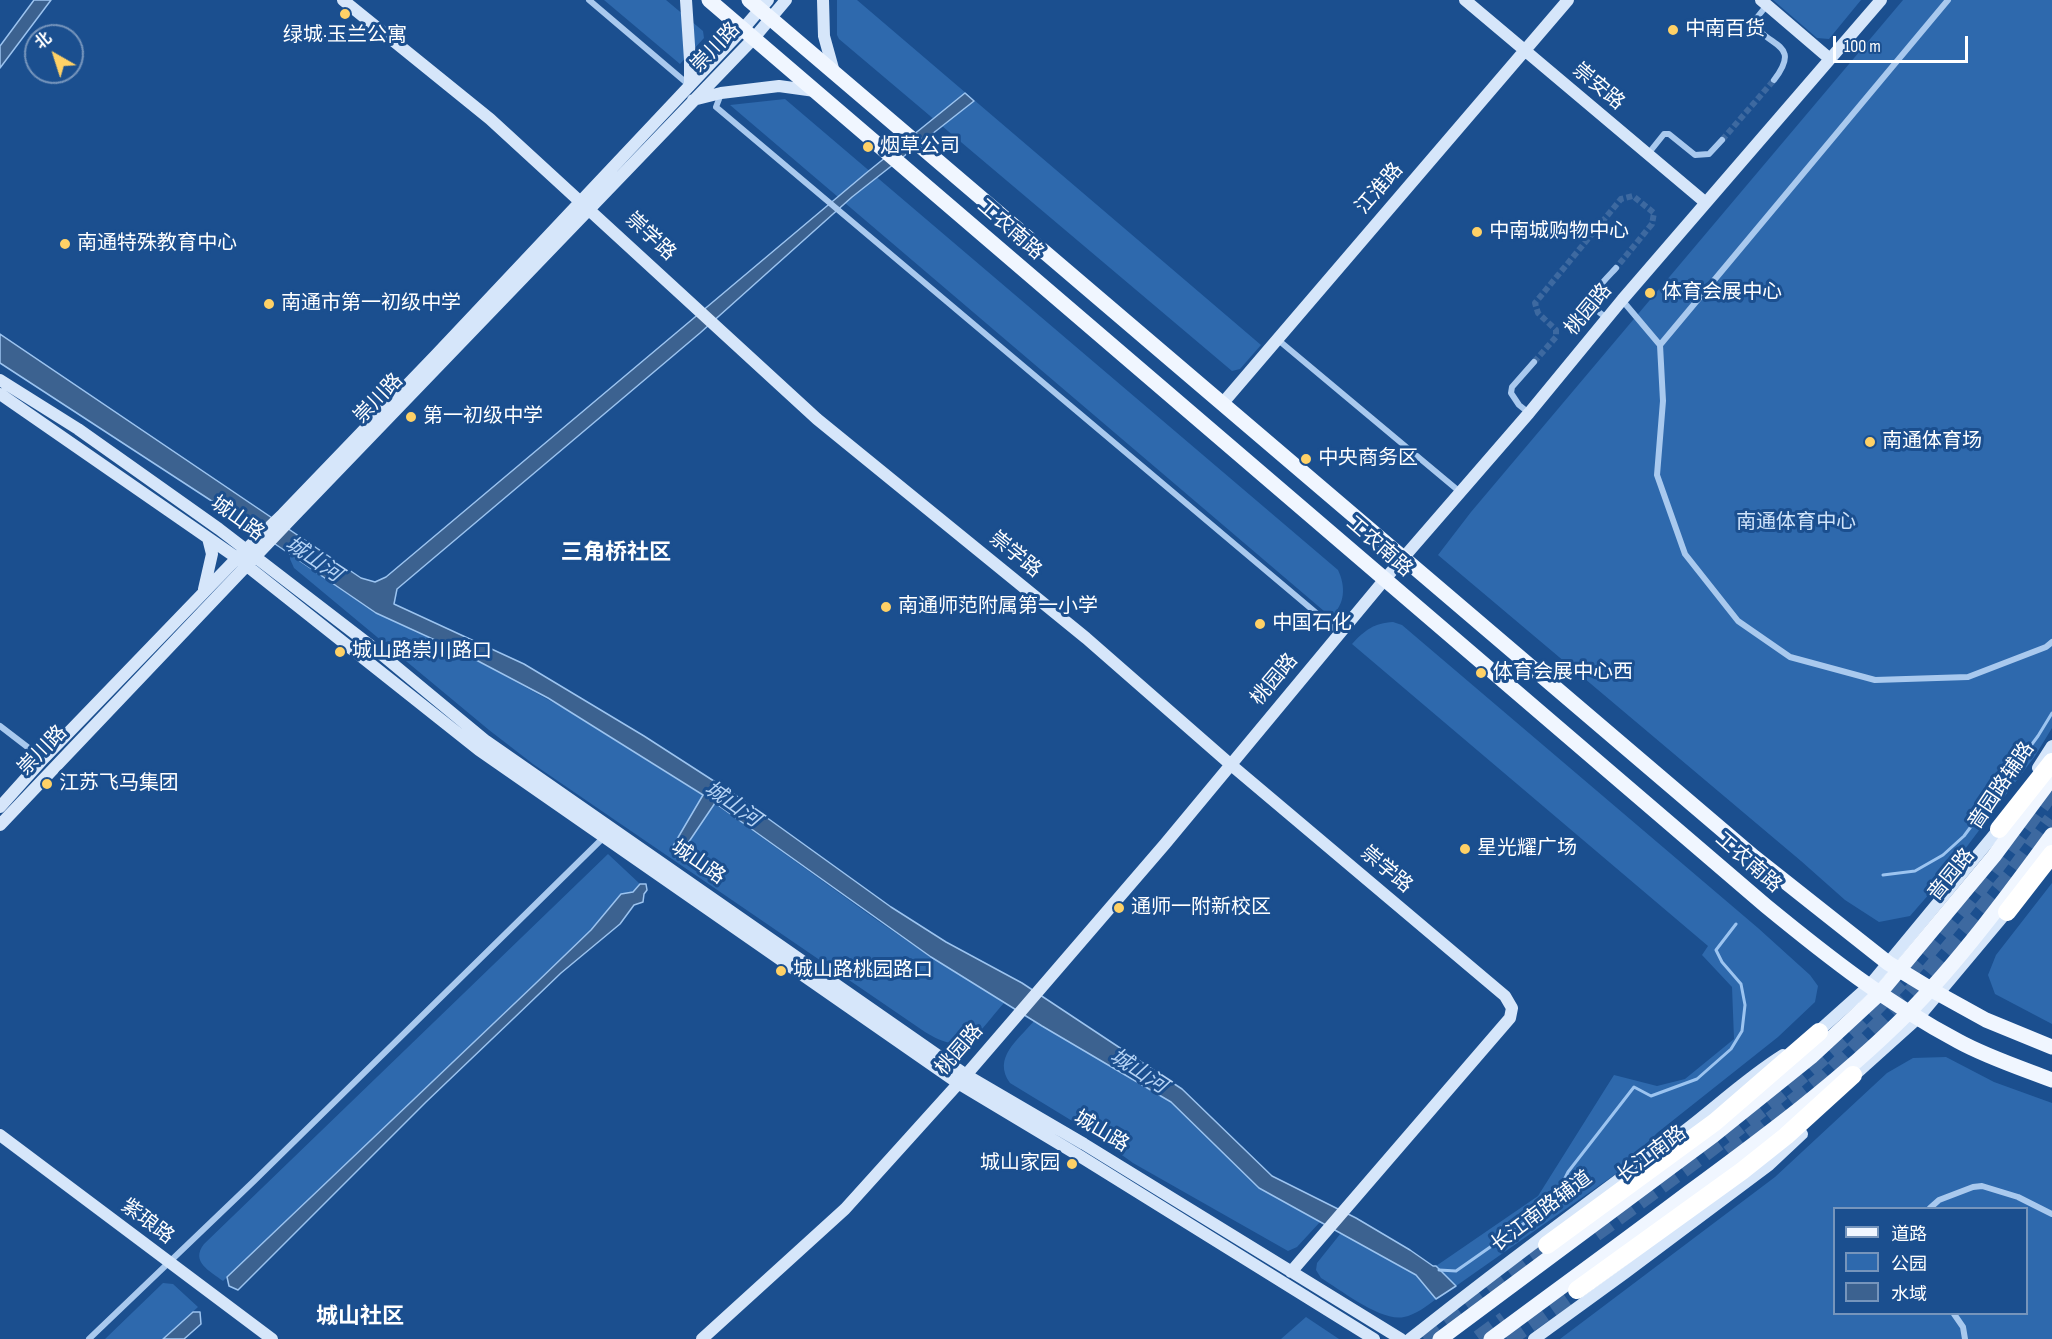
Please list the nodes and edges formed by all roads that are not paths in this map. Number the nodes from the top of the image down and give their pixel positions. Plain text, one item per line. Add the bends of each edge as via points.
1 (343, 0) edge
2 (589, 0) edge
3 (686, 0) edge
4 (709, 0) edge
5 (786, 0) edge
6 (823, 0) edge
7 (1465, 0) edge
8 (1568, 0) edge
9 (1881, 0) edge
10 (1948, 0) edge
11 (1764, 3) edge
12 (762, 7) edge
13 (748, 33) junction
14 (1525, 51) junction
15 (1830, 59) junction
16 (834, 72) junction
17 (1774, 80) tunnel mouth
18 (690, 85) junction
19 (815, 91) junction
20 (721, 93) junction
21 (692, 101) junction
22 (1722, 140) tunnel mouth
23 (1648, 154) junction
24 (1706, 203) junction
25 (586, 205) junction
26 (1616, 268) tunnel mouth
27 (1622, 300) junction
28 (1608, 319) junction
29 (1277, 339) junction
30 (1660, 345) junction
31 (1534, 362) tunnel mouth
32 (0, 380) edge
33 (0, 394) edge
34 (1222, 404) junction
35 (1529, 413) junction
36 (1461, 493) junction
37 (208, 538) junction
38 (251, 553) junction
39 (1404, 557) junction
40 (1385, 579) junction
41 (203, 593) junction
42 (1340, 633) junction
43 (2052, 642) edge
44 (0, 726) edge
45 (2052, 746) edge
46 (43, 759) junction
47 (2052, 762) edge
48 (1230, 764) junction
49 (2052, 778) edge
50 (0, 807) edge
51 (0, 825) edge
52 (2000, 829) junction
53 (607, 832) junction
54 (2052, 835) edge
55 (2052, 854) edge
56 (2052, 863) edge
57 (2007, 912) junction
58 (1893, 966) junction
59 (1874, 990) junction
60 (1935, 991) junction
61 (1913, 1016) junction
62 (1819, 1032) junction
63 (2052, 1047) edge
64 (1853, 1075) junction
65 (962, 1079) junction
66 (2052, 1080) edge
67 (0, 1135) edge
68 (1932, 1207) edge
69 (2052, 1214) edge
70 (1547, 1245) tunnel mouth
71 (169, 1263) junction
72 (1291, 1272) junction
73 (1577, 1290) tunnel mouth
74 (1955, 1315) edge
75 (1340, 1318) junction
76 (1544, 1334) edge
77 (89, 1339) edge
78 (272, 1339) edge
79 (702, 1339) edge
80 (1356, 1339) edge
81 (1374, 1339) edge
82 (1401, 1339) edge
83 (1410, 1339) edge
84 (1440, 1339) edge
85 (1491, 1339) edge
86 (1534, 1339) edge
87 (1965, 1339) edge

1 - 25 street, 崇学路 via 490,119
2 - 18 street
3 - 18 street
4 - 13 main road, 工农南路
5 - 12 street, 崇川路
6 - 16 street via 824,36
7 - 14 street, 崇安路
8 - 14 street, 江淮路
9 - 15 street, 桃园路
10 - 30 street
11 - 15 street
11 - 17 street via 1756,26 1785,55 1785,65
12 - 13 street, 崇川路
12 - 16 main road, 工农南路
13 - 18 street, 崇川路
13 - 19 main road, 工农南路
13 - 21 street, 崇川路
14 - 23 street, 崇安路
14 - 29 street, 江淮路
15 - 24 street, 桃园路
16 - 34 main road, 工农南路
18 - 25 street, 崇川路
19 - 20 street via 779,86
19 - 40 main road, 工农南路
20 - 21 street
20 - 42 street via 716,107
21 - 25 street, 崇川路
22 - 23 street via 1709,154 1695,155 1669,134
23 - 24 street, 崇安路
24 - 27 street, 桃园路
25 - 38 street, 崇川路
25 - 48 street, 崇学路 via 817,419 1086,638
26 - 28 street via 1592,300 1592,305
27 - 28 street, 桃园路
27 - 30 street
28 - 35 street, 桃园路
29 - 34 street, 江淮路
29 - 36 street
30 - 43 street via 1663,401 1657,475 1685,555 1738,621 1790,657 1875,680 1968,677
31 - 35 street via 1511,393
32 - 38 street, 城山路 via 78,429
33 - 37 street, 城山路
34 - 39 main road, 工农南路
35 - 36 street, 桃园路
36 - 39 street, 桃园路
37 - 38 street, 城山路
37 - 41 street via 212,554
38 - 41 street, 崇川路
38 - 51 street, 崇川路
38 - 53 street, 城山路 via 479,750
39 - 40 street, 桃园路
39 - 58 main road, 工农南路 via 1754,856
40 - 42 street, 桃园路
40 - 59 main road, 工农南路 via 1766,906
41 - 46 street, 崇川路
42 - 48 street, 桃园路
44 - 46 street
45 - 52 street, 啬园路辅路
46 - 50 street, 崇川路
47 - 52 highway
48 - 65 street, 桃园路
48 - 72 street, 崇学路 via 1505,996 1512,1008 1510,1018
49 - 58 main road, 啬园路 via 1961,897
52 - 58 street, 啬园路辅路
53 - 65 street, 城山路
53 - 71 street
54 - 60 main road
55 - 57 highway
56 - 57 street
57 - 60 street
58 - 59 main road, 啬园路
58 - 60 main road, 工农南路
59 - 61 main road, 工农南路
59 - 62 street, 长江南路辅道
59 - 84 main road, 长江南路 via 1811,1056 1714,1135
60 - 61 main road
60 - 63 main road, 工农南路 via 1986,1020
61 - 64 street
61 - 66 main road, 工农南路 via 1959,1042
61 - 85 main road via 1756,1143
62 - 70 highway via 1715,1122
62 - 83 street, 长江南路辅道 via 1760,1069 1697,1122
64 - 73 highway via 1742,1171
64 - 76 street via 1812,1124 1769,1165
65 - 72 street, 城山路 via 1084,1144
65 - 75 street, 城山路
65 - 79 street, 桃园路 via 845,1209
67 - 71 street, 紫琅路
68 - 69 street via 1939,1200 1982,1186 2018,1197
71 - 77 street
71 - 78 street, 紫琅路
72 - 82 street, 城山路
74 - 87 street
75 - 80 street
75 - 81 street, 城山路
76 - 86 street

